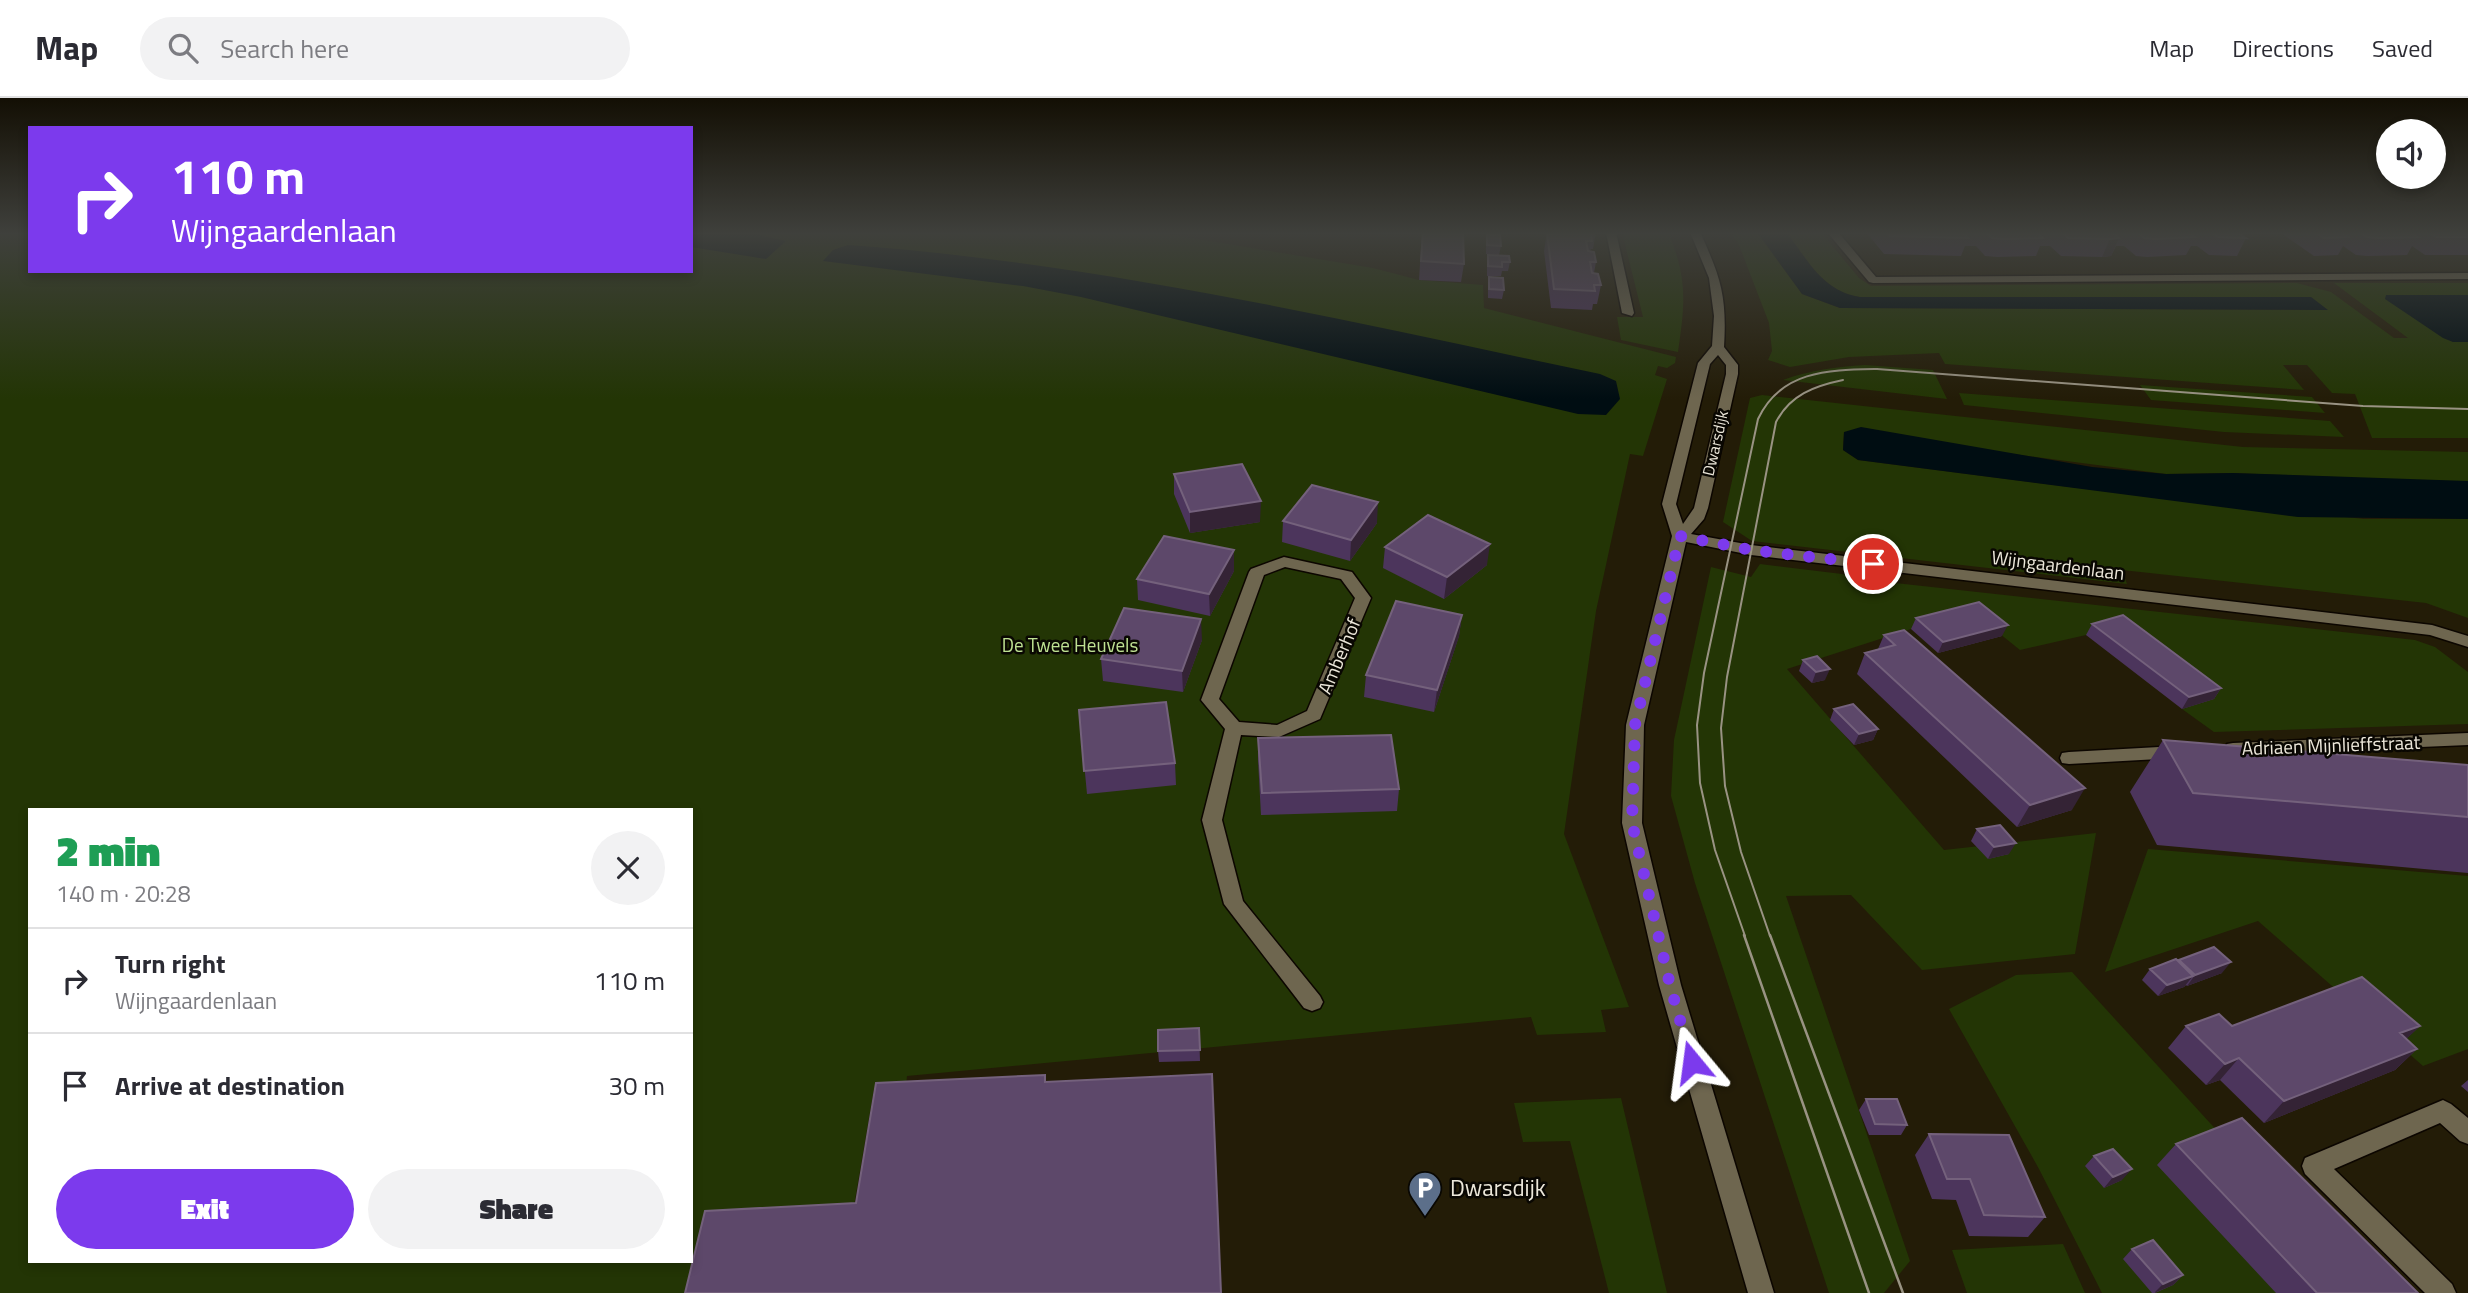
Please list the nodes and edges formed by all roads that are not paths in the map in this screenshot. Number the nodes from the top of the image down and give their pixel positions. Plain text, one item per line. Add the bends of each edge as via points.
1 (1623, 288) edge
2 (1716, 288) edge
3 (1628, 313) dead end
4 (1718, 347) junction
5 (1680, 536) junction
6 (2468, 642) edge
7 (1234, 728) junction
8 (2468, 739) edge
9 (2220, 749) edge
10 (2192, 751) edge
11 (2068, 758) dead end
12 (1312, 1002) dead end
13 (2468, 1133) edge
14 (1761, 1293) edge
15 (2443, 1293) edge

1 - 3 street
2 - 4 street, Dwarsdijk
4 - 5 street, Dwarsdijk via 1704,363 1669,503
4 - 5 street, Dwarsdijk via 1732,365 1732,374 1701,508
5 - 6 street, Wijngaardenlaan via 1765,551 2432,630
5 - 14 street, Dwarsdijk via 1635,725 1632,823 1670,985
7 - 7 street, Amberhof via 1210,700 1257,572 1284,562 1346,575 1363,598 1314,715 1279,731
7 - 12 street via 1212,820 1234,904
8 - 9 street, Adriaen Mijnlieffstraat
10 - 11 street
13 - 15 street via 2443,1111 2314,1166

